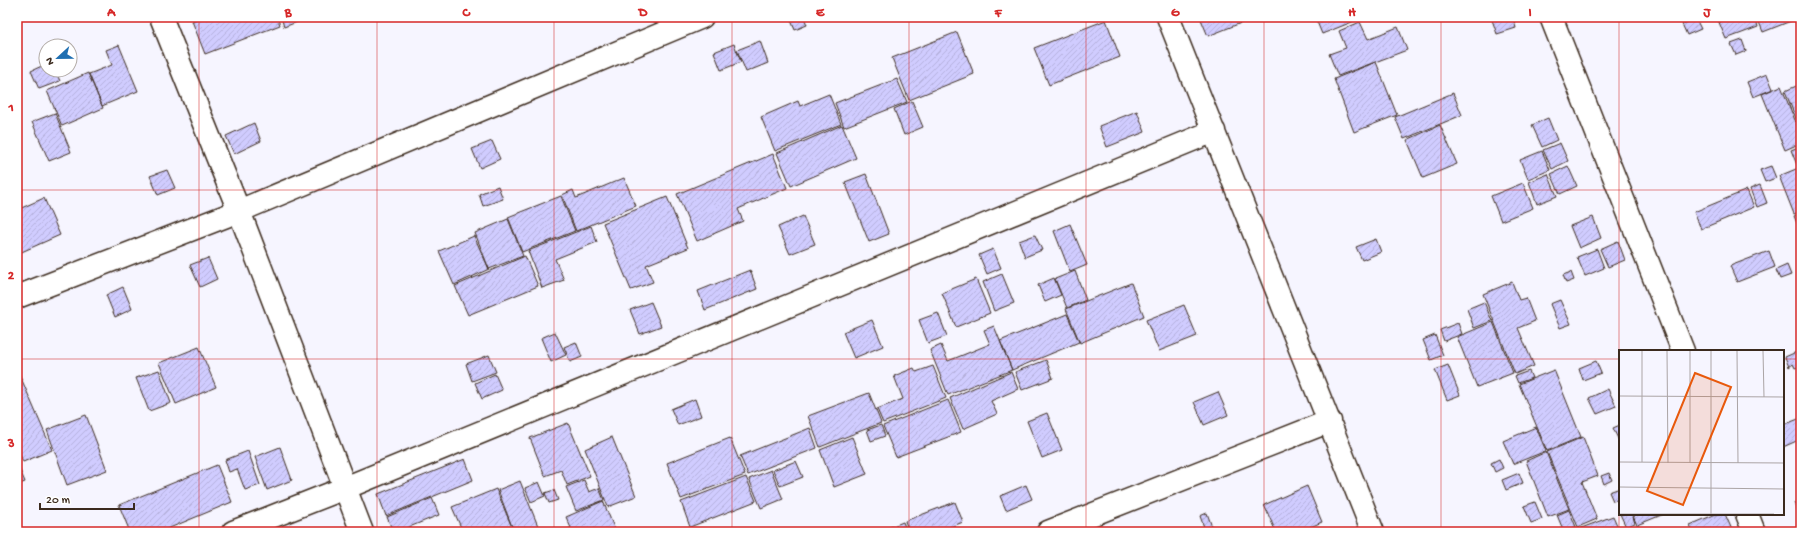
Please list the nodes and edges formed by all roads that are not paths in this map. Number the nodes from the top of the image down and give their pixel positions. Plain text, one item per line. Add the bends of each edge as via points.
1 (161, 17) edge
2 (702, 17) edge
3 (1168, 17) edge
4 (1551, 17) edge
5 (1214, 131) junction
6 (240, 211) junction
7 (17, 297) edge
8 (1683, 350) edge
9 (1330, 421) junction
10 (345, 488) junction
11 (1747, 515) edge
12 (233, 532) edge
13 (362, 532) edge
14 (1048, 532) edge
15 (1373, 532) edge
16 (1754, 532) edge

1 - 6 street
2 - 6 street
3 - 5 street
4 - 8 street
5 - 9 street
5 - 10 street
6 - 7 street
6 - 10 street
9 - 14 street
9 - 15 street
10 - 12 street
10 - 13 street
11 - 16 street

